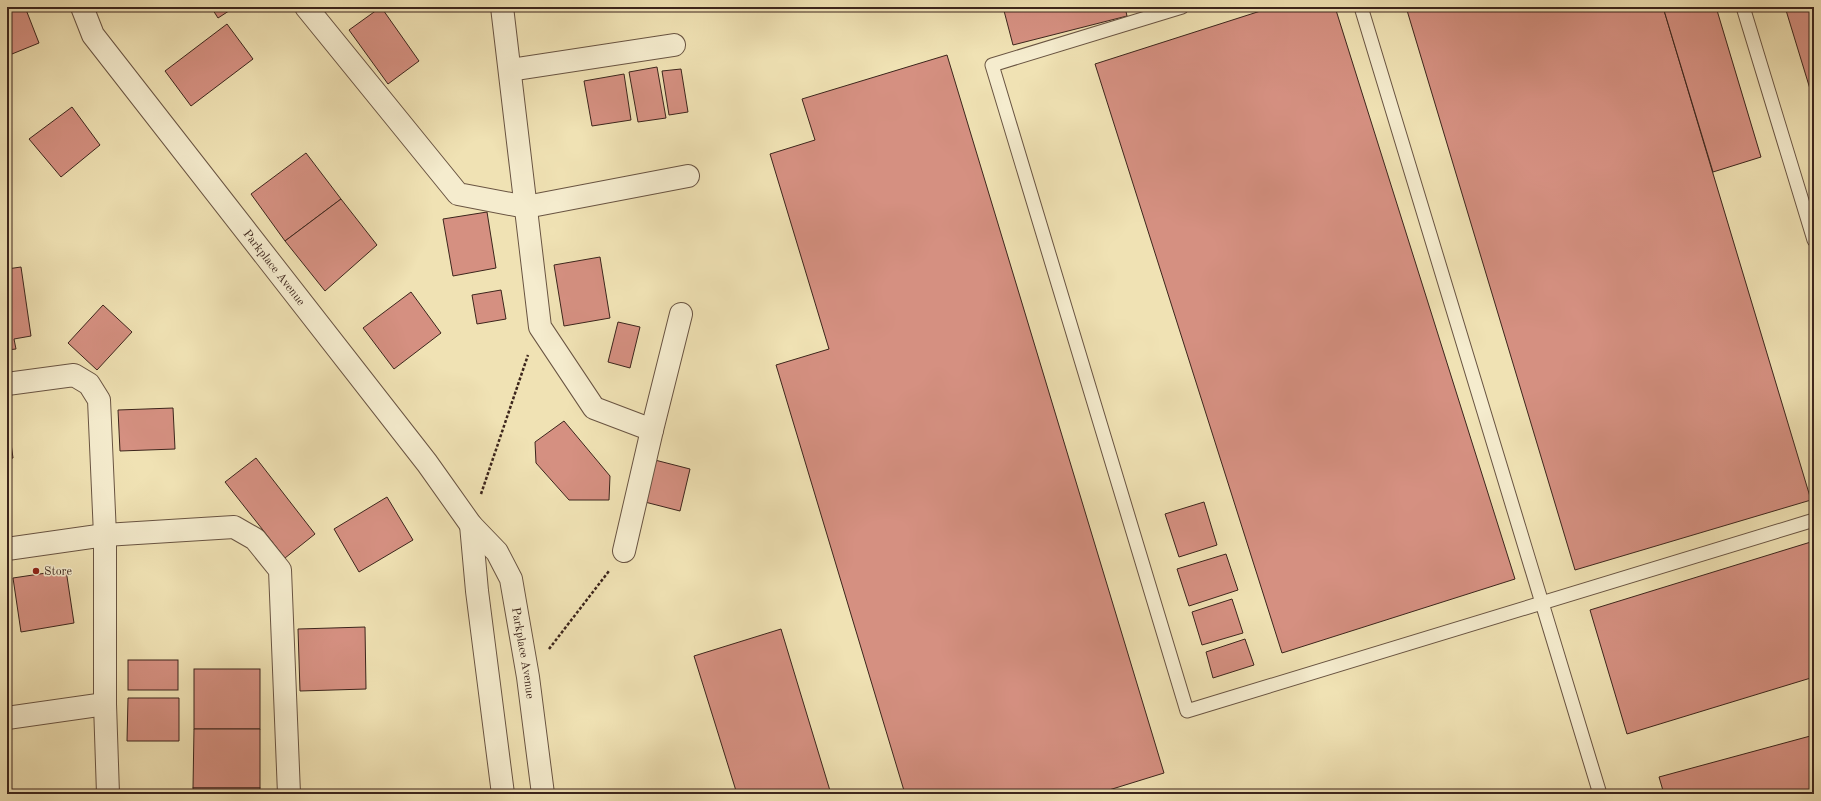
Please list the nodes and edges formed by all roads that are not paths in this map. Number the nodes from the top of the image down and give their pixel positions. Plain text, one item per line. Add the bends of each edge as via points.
1 (82, 7) edge
2 (306, 7) edge
3 (502, 7) edge
4 (1182, 7) edge
5 (1361, 7) edge
6 (1743, 7) edge
7 (674, 45) dead end
8 (510, 70) junction
9 (688, 176) dead end
10 (526, 207) junction
11 (1814, 240) edge
12 (681, 314) dead end
13 (7, 384) edge
14 (652, 430) junction
15 (1814, 520) edge
16 (471, 525) junction
17 (105, 535) junction
18 (7, 550) edge
19 (624, 551) road end
20 (1542, 603) junction
21 (105, 704) junction
22 (7, 718) edge
23 (108, 794) edge
24 (289, 794) edge
25 (503, 794) edge
26 (543, 794) edge
27 (1600, 794) edge

1 - 16 street, Parkplace Avenue via 94,35 422,457
2 - 10 street via 458,194
3 - 8 street
4 - 20 lane via 992,65 1187,711
5 - 20 lane
6 - 11 lane
7 - 8 street
8 - 10 street
9 - 10 street
10 - 14 street via 540,328 594,408
12 - 14 street
13 - 17 street via 74,375 89,384 99,400
14 - 19 street
15 - 20 lane
16 - 25 street via 476,591
16 - 26 street, Parkplace Avenue via 497,552 511,579 528,677
17 - 18 street
17 - 21 street
17 - 24 street via 234,527 255,539 280,570
20 - 27 lane
21 - 22 street
21 - 23 street

